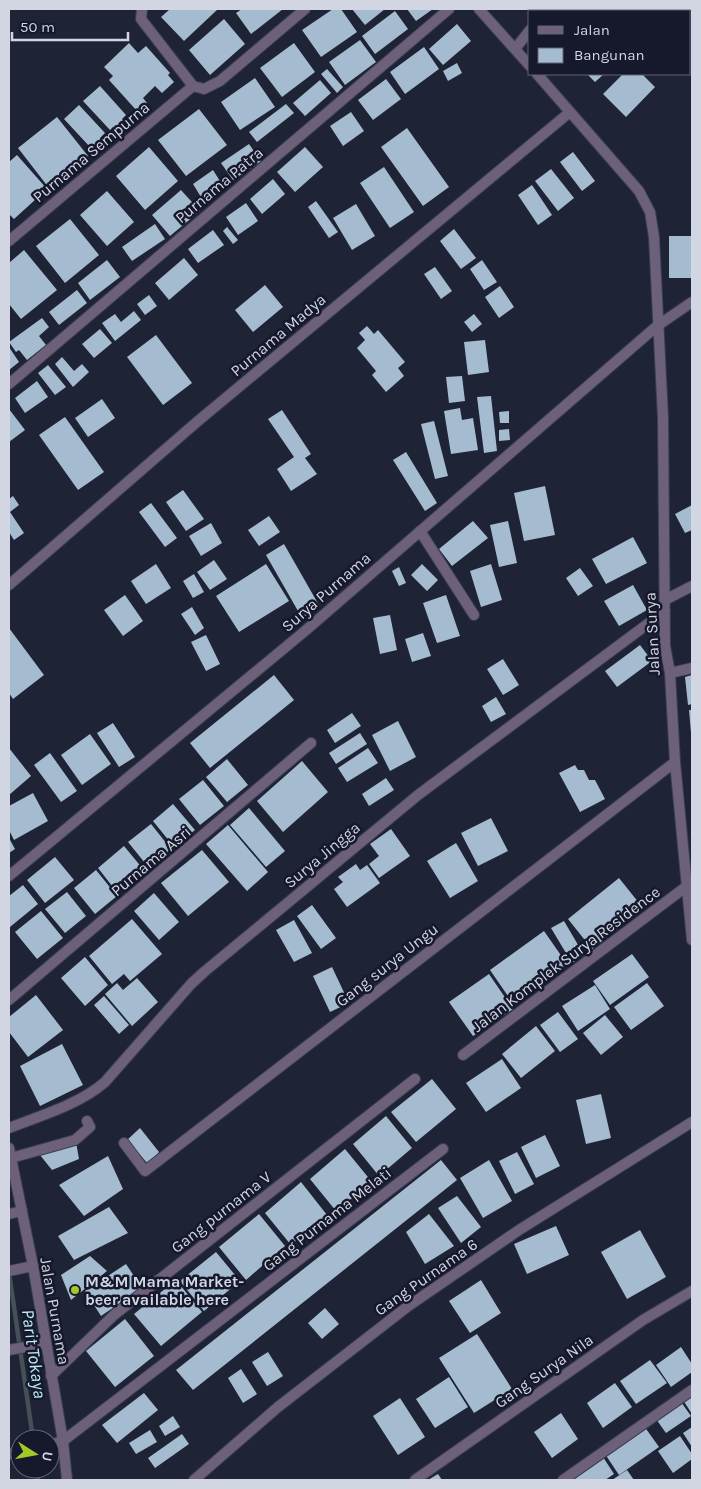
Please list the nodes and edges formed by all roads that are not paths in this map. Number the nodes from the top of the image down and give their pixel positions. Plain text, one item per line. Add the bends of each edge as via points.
1 (142, 9) edge
2 (305, 9) edge
3 (449, 9) edge
4 (479, 9) edge
5 (528, 32) edge
6 (515, 48) junction
7 (528, 64) edge
8 (538, 75) edge
9 (193, 86) junction
10 (570, 112) junction
11 (9, 241) edge
12 (692, 302) edge
13 (657, 326) junction
14 (9, 384) edge
15 (420, 531) junction
16 (9, 585) edge
17 (692, 586) edge
18 (665, 605) junction
19 (474, 615) dead end
20 (692, 668) edge
21 (670, 674) junction
22 (311, 743) dead end
23 (675, 762) junction
24 (689, 866) edge
25 (9, 876) edge
26 (687, 886) junction
27 (692, 940) edge
28 (9, 1000) edge
29 (463, 1055) dead end
30 (415, 1079) dead end
31 (87, 1121) dead end
32 (692, 1122) edge
33 (9, 1128) edge
34 (124, 1143) dead end
35 (443, 1149) dead end
36 (10, 1153) edge
37 (22, 1211) junction
38 (9, 1214) edge
39 (28, 1267) junction
40 (9, 1271) edge
41 (692, 1290) edge
42 (41, 1345) junction
43 (11, 1350) edge
44 (51, 1376) junction
45 (692, 1390) edge
46 (63, 1441) junction
47 (60, 1442) edge
48 (67, 1480) edge
49 (194, 1480) edge
50 (415, 1480) edge
51 (563, 1480) edge

1 - 9 street via 142,19
2 - 9 street via 220,81 208,89
3 - 14 street, Purnama Patra
4 - 6 street
5 - 6 street
6 - 7 street
8 - 10 street, Jalan Surya
9 - 11 street, Purnama Sempurna
10 - 13 street, Jalan Surya via 639,191 650,212
10 - 16 street, Purnama Madya via 198,421
12 - 13 street, Surya Purnama
13 - 15 street, Surya Purnama
13 - 18 street, Jalan Surya via 663,418
15 - 19 street
15 - 25 street, Surya Purnama via 305,631
17 - 18 street, Surya Jingga
18 - 21 street, Jalan Surya via 665,646
18 - 33 street, Surya Jingga via 418,795 204,972 95,1090
20 - 21 street
21 - 23 street, Jalan Surya
22 - 28 street, Purnama Asri
23 - 24 street, Jalan Surya
23 - 34 street, Gang surya Ungu via 145,1171
24 - 26 street, Jalan Surya
26 - 27 street, Jalan Surya
26 - 29 street, Jalan Komplek Surya Residence
30 - 44 street, Gang purnama V via 114,1315
31 - 36 street via 90,1127 75,1140
32 - 49 street, Gang Purnama 6 via 518,1230 406,1308 278,1407
35 - 46 street, Gang Purnama Melati
36 - 37 street, Jalan Purnama
37 - 38 street
37 - 39 street, Jalan Purnama
39 - 40 street
39 - 42 street, Jalan Purnama
41 - 50 street, Gang Surya Nila
42 - 43 street
42 - 44 street, Jalan Purnama
44 - 46 street, Jalan Purnama
45 - 51 street
46 - 47 street, Gang Purnama Melati
46 - 48 street, Jalan Purnama

